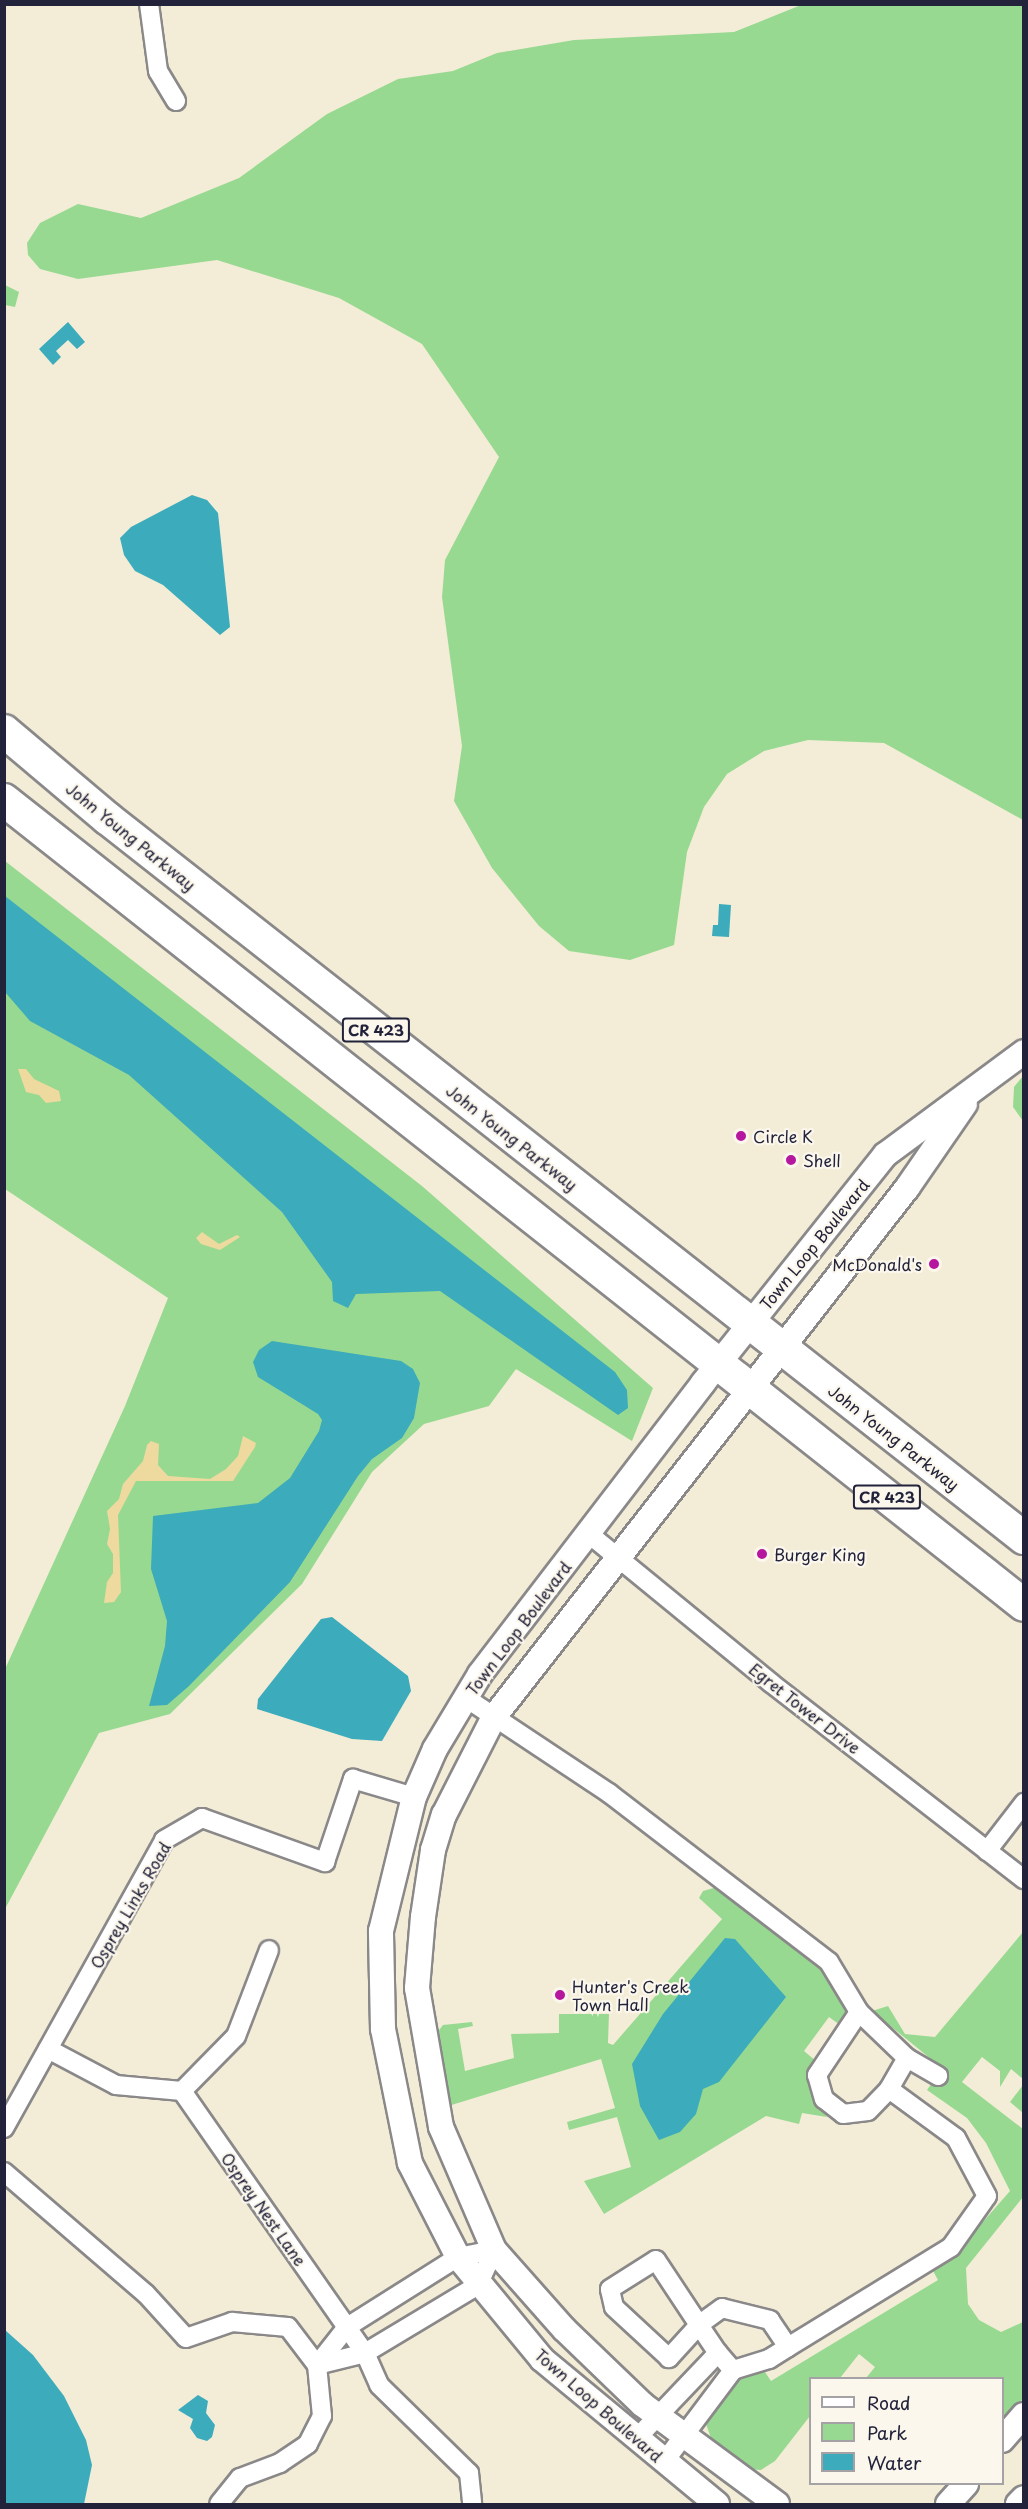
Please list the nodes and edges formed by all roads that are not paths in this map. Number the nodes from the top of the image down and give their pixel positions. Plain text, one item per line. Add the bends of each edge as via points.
1 (148, 4) edge
2 (176, 102) dead end
3 (4, 731) edge
4 (4, 800) edge
5 (1023, 1052) edge
6 (976, 1087) junction
7 (885, 1155) junction
8 (892, 1207) junction
9 (750, 1324) junction
10 (782, 1348) junction
11 (718, 1364) junction
12 (751, 1390) junction
13 (589, 1534) junction
14 (1023, 1538) edge
15 (616, 1557) junction
16 (1023, 1605) edge
17 (466, 1698) junction
18 (494, 1717) junction
19 (414, 1797) junction
20 (1023, 1803) edge
21 (987, 1851) junction
22 (1023, 1879) edge
23 (269, 1950) dead end
24 (859, 2012) junction
25 (48, 2049) junction
26 (907, 2058) junction
27 (938, 2076) dead end
28 (889, 2089) junction
29 (182, 2091) junction
30 (4, 2128) edge
31 (4, 2172) edge
32 (494, 2250) junction
33 (458, 2257) junction
34 (478, 2285) junction
35 (699, 2325) junction
36 (347, 2327) junction
37 (788, 2348) junction
38 (365, 2353) junction
39 (718, 2353) junction
40 (317, 2366) junction
41 (733, 2370) junction
42 (1023, 2415) edge
43 (658, 2416) junction
44 (685, 2436) junction
45 (1004, 2438) edge
46 (636, 2439) junction
47 (664, 2462) junction
48 (965, 2485) edge
49 (1023, 2498) edge
50 (219, 2505) edge
51 (472, 2505) edge
52 (717, 2505) edge
53 (777, 2505) edge
54 (948, 2505) edge
55 (1018, 2505) edge

1 - 2 street via 158,71
3 - 9 highway, John Young Parkway / CR 423 via 116,825
4 - 11 highway, CR 423
5 - 6 street, Town Loop Boulevard
6 - 7 street, Town Loop Boulevard
6 - 8 street, Town Loop Boulevard
7 - 8 street via 896,1186
7 - 9 street, Town Loop Boulevard
8 - 10 street, Town Loop Boulevard
9 - 10 highway, John Young Parkway / CR 423
9 - 11 street, Town Loop Boulevard
10 - 12 street, Town Loop Boulevard
10 - 14 highway, John Young Parkway / CR 423
11 - 12 highway, CR 423
11 - 13 street, Town Loop Boulevard
12 - 15 street, Town Loop Boulevard
12 - 16 highway, CR 423
13 - 15 street, Egret Tower Drive
13 - 17 street, Town Loop Boulevard
15 - 18 street, Town Loop Boulevard
15 - 21 street, Egret Tower Drive
17 - 18 street
17 - 19 street, Town Loop Boulevard via 435,1749
18 - 24 street via 609,1793 830,1962
18 - 32 street, Town Loop Boulevard via 444,1815 433,1850 417,1988 441,2127
19 - 25 street, Osprey Links Road via 353,1779 325,1862 202,1818 164,1840
19 - 33 street, Town Loop Boulevard via 381,1931 383,2029 410,2163
20 - 21 street
21 - 22 street, Egret Tower Drive
23 - 29 street via 236,2036
24 - 26 street
24 - 28 street via 817,2075 825,2099 843,2114 868,2111
25 - 29 street via 116,2085
25 - 30 street, Osprey Links Road
26 - 27 street
26 - 28 street
28 - 37 street via 956,2138 987,2196 951,2247
29 - 36 street, Osprey Nest Lane
31 - 40 street via 146,2294 186,2338 232,2322 288,2327
32 - 33 street
32 - 34 street
32 - 43 street, Town Loop Boulevard via 564,2329
33 - 34 street, Town Loop Boulevard
33 - 36 street
34 - 38 street
34 - 46 street, Town Loop Boulevard via 542,2359
35 - 35 street via 657,2260 610,2289 614,2307 669,2358
35 - 37 street via 722,2308 735,2308 770,2320
35 - 39 street
36 - 38 street, Osprey Nest Lane
36 - 40 street
37 - 41 street via 770,2359
38 - 40 street
38 - 51 street, Osprey Nest Lane via 379,2385 469,2473
39 - 41 street
39 - 43 street
40 - 50 street via 322,2416 308,2444 280,2463 240,2478
41 - 44 street via 702,2407
42 - 45 street
43 - 44 street, Town Loop Boulevard
43 - 46 street
44 - 47 street
44 - 53 street, Town Loop Boulevard
46 - 47 street, Town Loop Boulevard
47 - 52 street, Town Loop Boulevard
48 - 54 street
49 - 55 street

